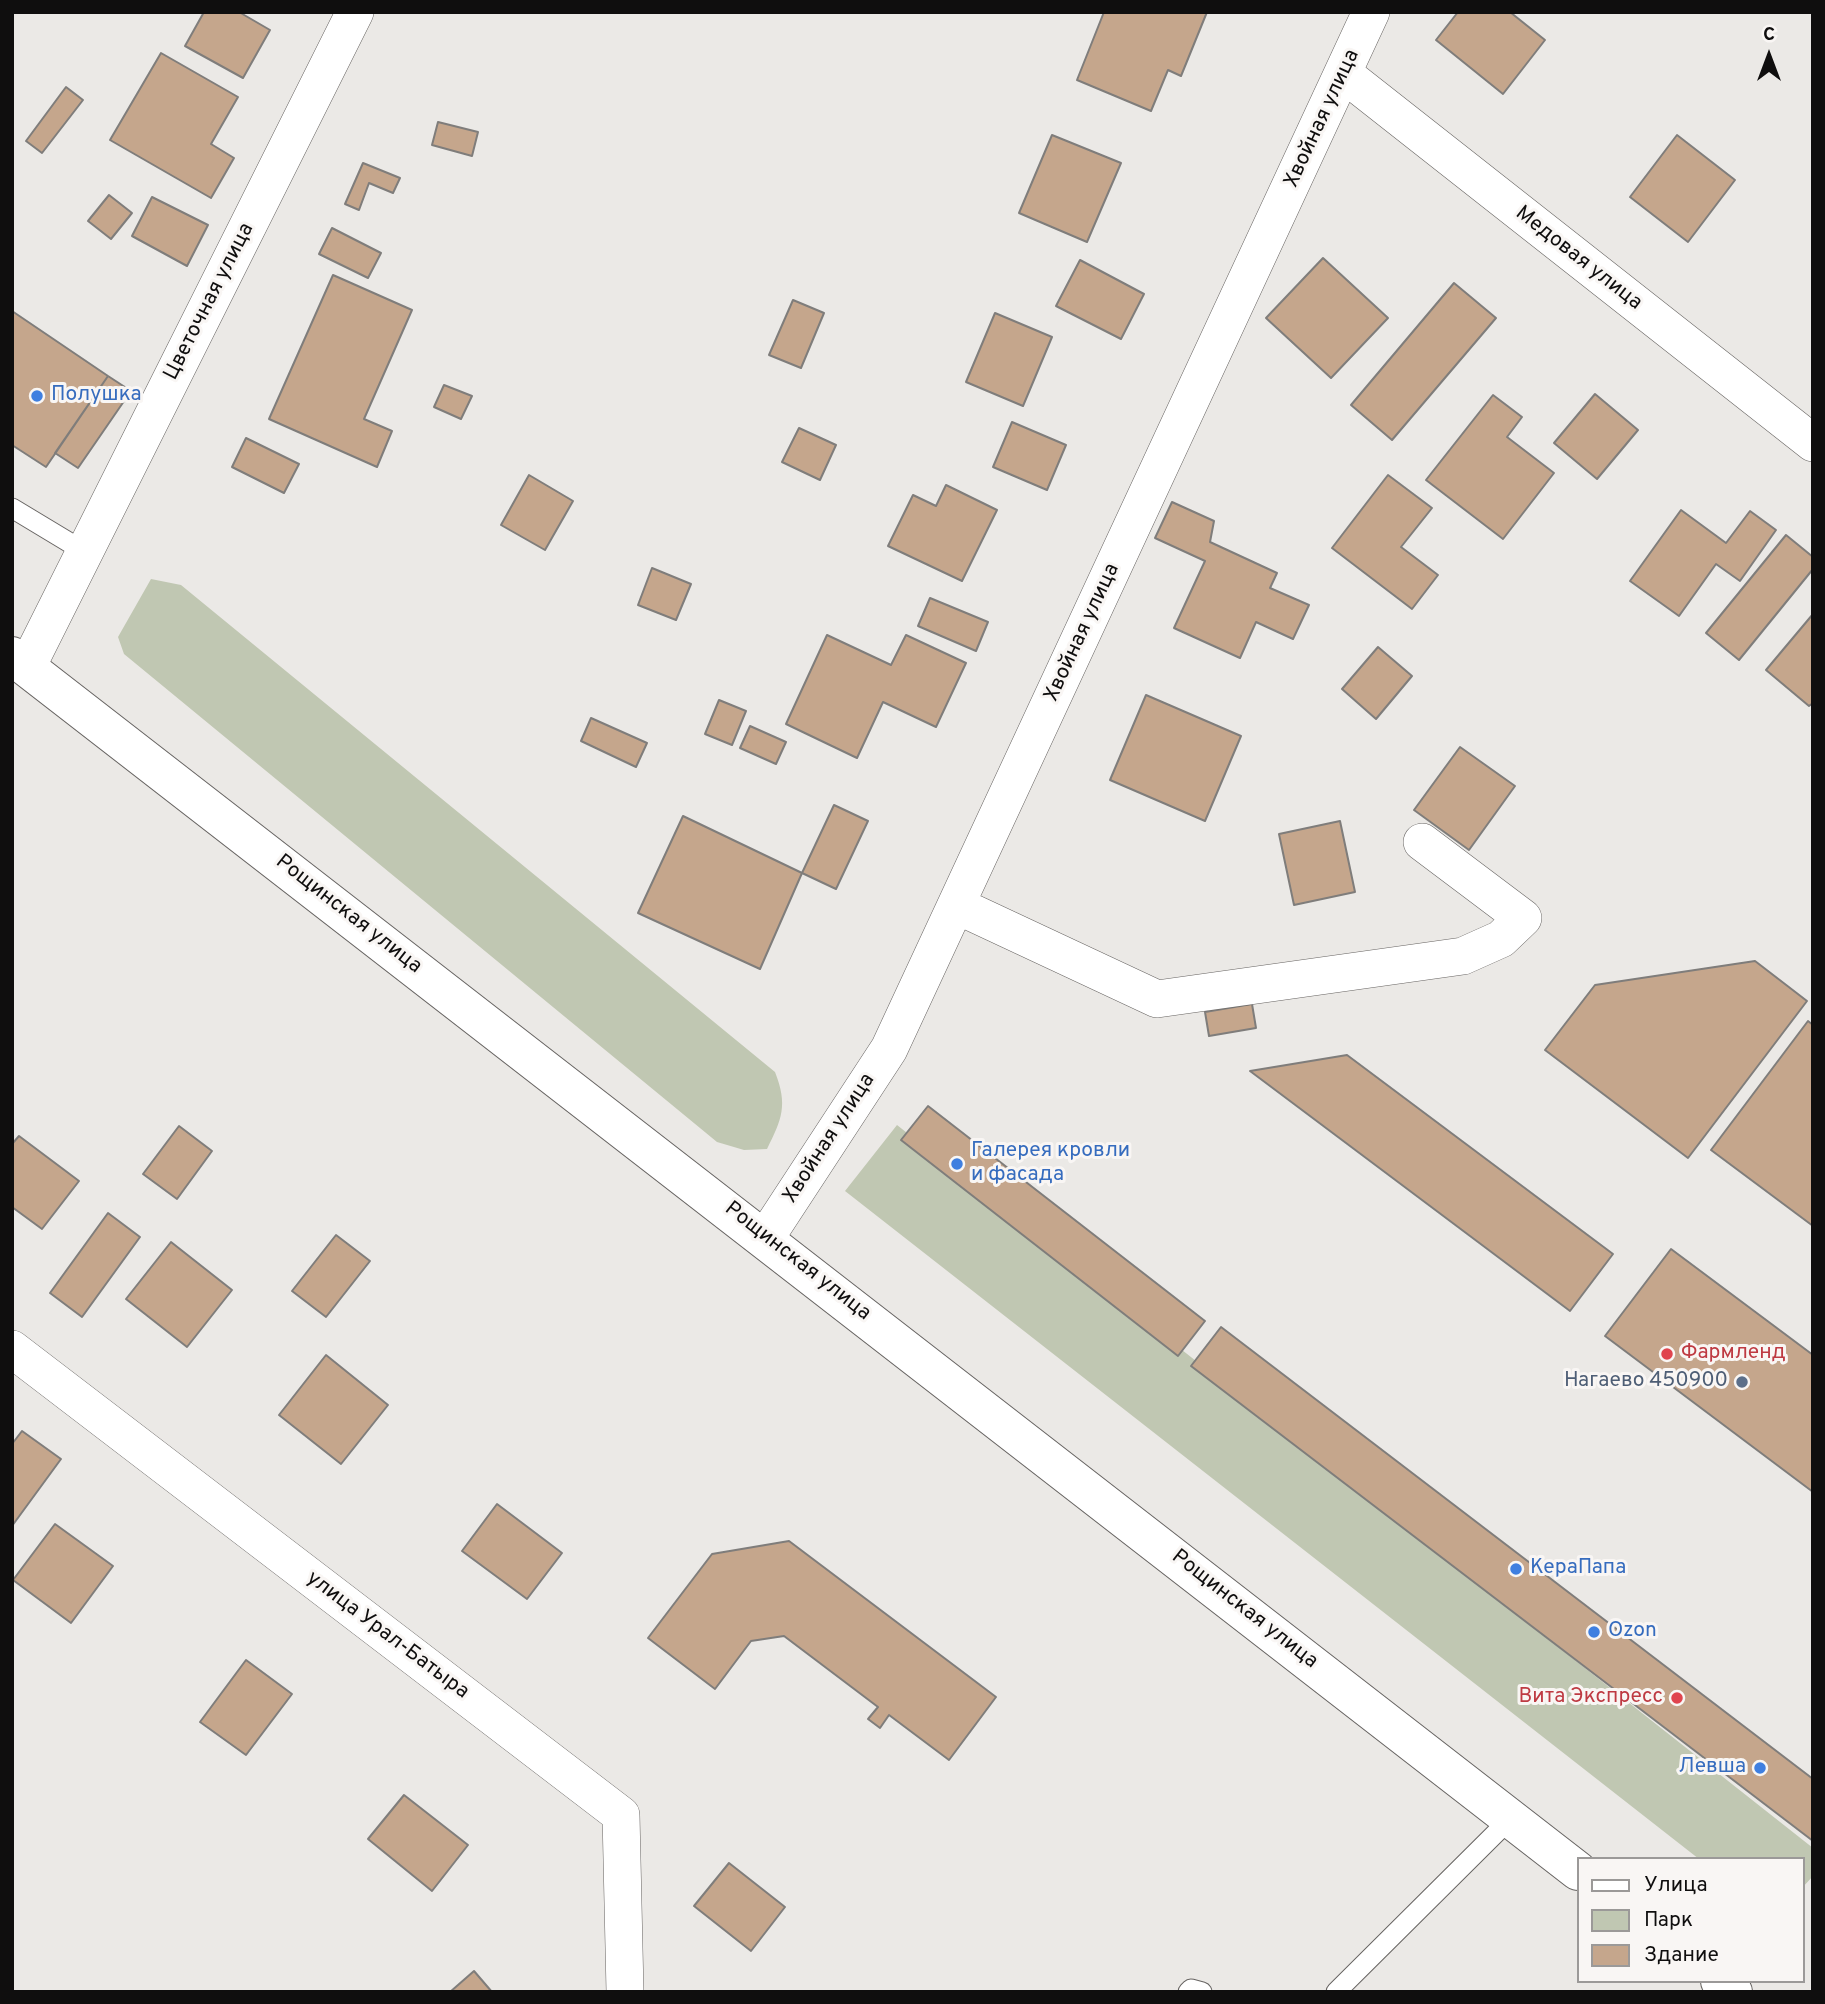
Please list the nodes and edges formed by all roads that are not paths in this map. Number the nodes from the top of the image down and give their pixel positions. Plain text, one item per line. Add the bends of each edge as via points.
1 (355, 12) edge
2 (1371, 12) edge
3 (1344, 74) junction
4 (1813, 443) edge
5 (12, 508) edge
6 (85, 552) junction
7 (20, 662) edge
8 (1422, 842) dead end
9 (956, 905) junction
10 (766, 1237) junction
11 (12, 1349) edge
12 (1511, 1818) junction
13 (1576, 1869) edge
14 (625, 1992) edge
15 (1188, 1992) edge
16 (1202, 1992) edge
17 (1336, 1992) edge

1 - 6 street, Цветочная улица
2 - 3 street, Хвойная улица
3 - 4 street, Медовая улица
3 - 9 street, Хвойная улица
5 - 6 lane
6 - 7 street, Цветочная улица
7 - 10 street, Рощинская улица
8 - 9 street via 1523,918 1501,939 1463,957 1157,999
9 - 10 street, Хвойная улица via 889,1049
10 - 12 street, Рощинская улица
11 - 14 street, улица Урал-Батыра via 621,1815
12 - 13 street, Рощинская улица
12 - 17 lane
15 - 16 lane

